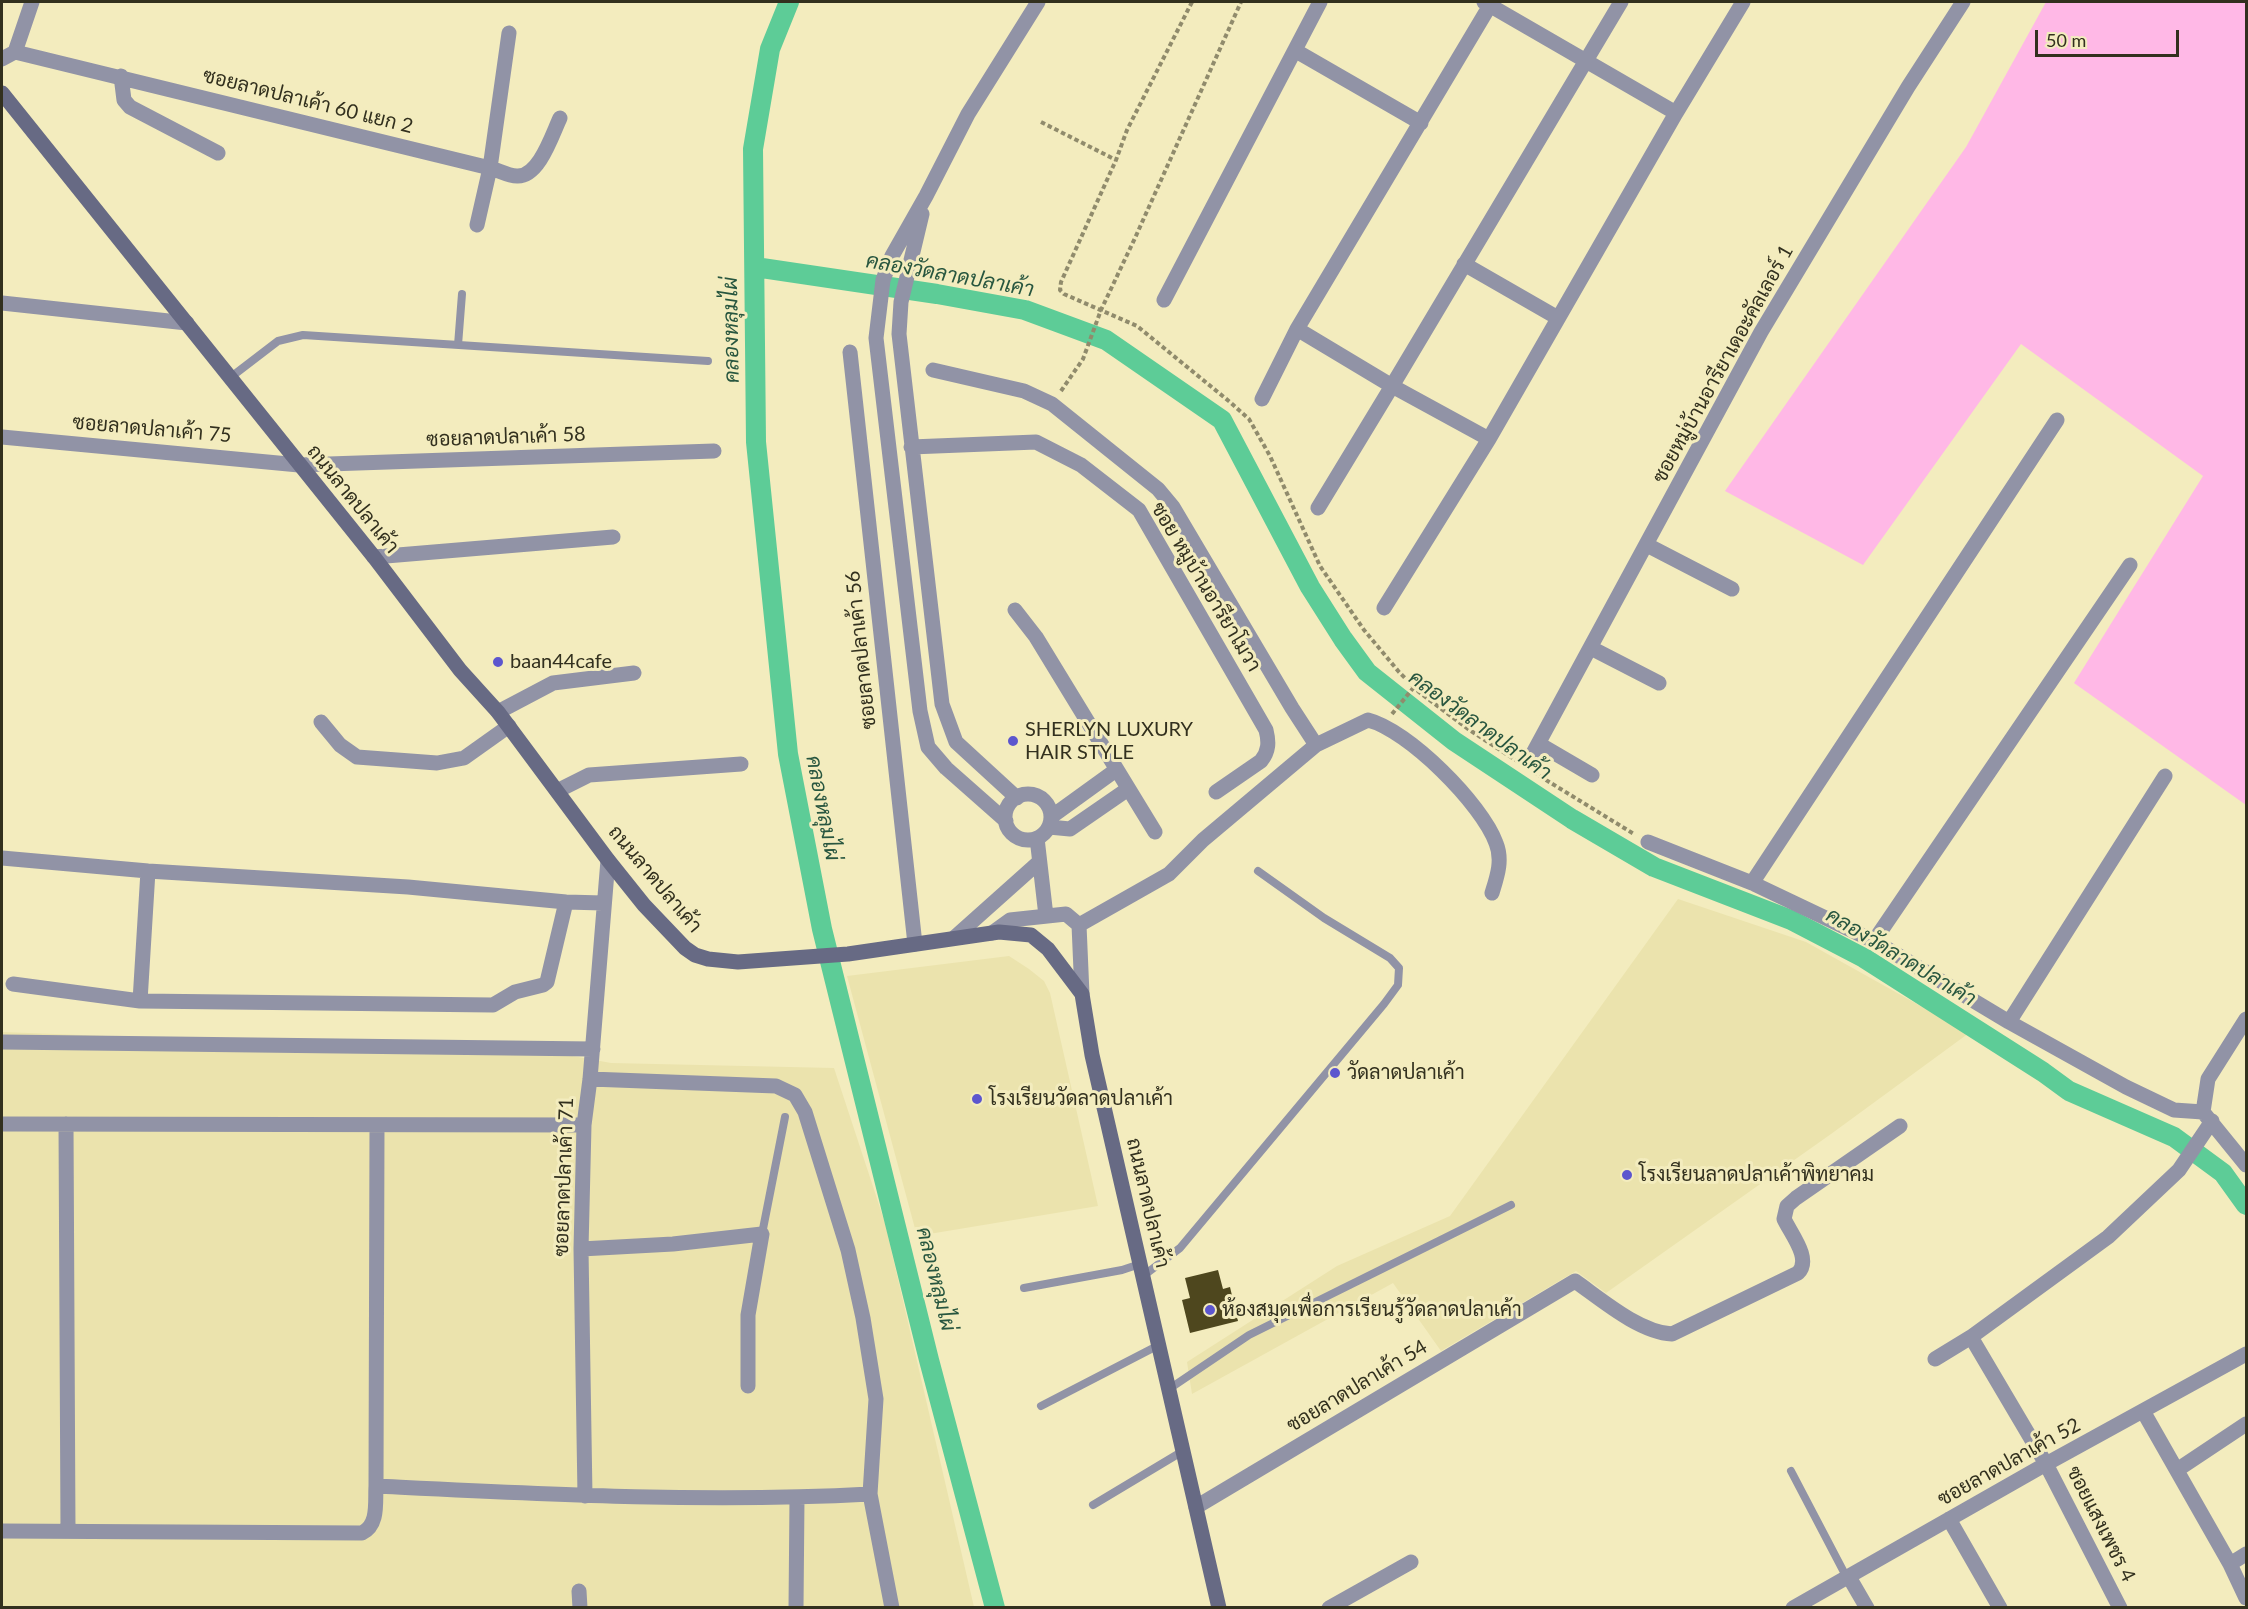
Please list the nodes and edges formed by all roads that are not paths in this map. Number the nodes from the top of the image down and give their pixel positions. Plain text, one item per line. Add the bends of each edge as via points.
1 (32, 2) edge
2 (1038, 2) edge
3 (1320, 2) edge
4 (1621, 2) edge
5 (1743, 2) edge
6 (1963, 2) edge
7 (1489, 3) edge
8 (509, 33) dead end
9 (1296, 51) junction
10 (8, 55) edge
11 (1586, 59) junction
12 (121, 76) junction
13 (2, 93) edge
14 (1676, 113) junction
15 (560, 118) dead end
16 (1421, 123) junction
17 (218, 153) dead end
18 (490, 168) junction
19 (926, 196) junction
20 (477, 225) dead end
21 (1464, 264) junction
22 (462, 294) dead end
23 (1164, 300) dead end
24 (2, 303) edge
25 (1558, 318) junction
26 (187, 323) junction
27 (1297, 329) junction
28 (458, 345) junction
29 (850, 352) dead end
30 (708, 361) dead end
31 (933, 369) dead end
32 (231, 377) junction
33 (1392, 386) junction
34 (1262, 399) dead end
35 (2057, 420) dead end
36 (2, 437) edge
37 (1489, 440) junction
38 (911, 447) junction
39 (714, 451) dead end
40 (299, 465) junction
41 (1318, 508) dead end
42 (613, 537) dead end
43 (1647, 545) junction
44 (374, 557) junction
45 (2130, 565) dead end
46 (1732, 590) dead end
47 (1384, 608) dead end
48 (1015, 610) dead end
49 (1591, 648) junction
50 (634, 673) dead end
51 (1659, 683) dead end
52 (498, 712) junction
53 (321, 722) dead end
54 (509, 726) junction
55 (1316, 745) junction
56 (741, 764) dead end
57 (1116, 770) junction
58 (1592, 775) dead end
59 (2165, 776) dead end
60 (1128, 789) junction
61 (556, 790) junction
62 (1216, 792) dead end
63 (1017, 798) junction
64 (1006, 821) junction
65 (1050, 822) junction
66 (1155, 832) dead end
67 (1037, 838) junction
68 (1648, 842) road end
69 (2, 858) edge
70 (608, 860) junction
71 (1040, 862) junction
72 (148, 871) junction
73 (1258, 871) dead end
74 (1752, 884) junction
75 (1492, 893) dead end
76 (566, 902) junction
77 (603, 903) junction
78 (1046, 916) junction
79 (1079, 925) junction
80 (992, 933) junction
81 (955, 937) junction
82 (1874, 941) junction
83 (915, 944) junction
84 (13, 984) dead end
85 (1082, 994) junction
86 (140, 1001) junction
87 (2247, 1019) edge
88 (2009, 1022) junction
89 (2, 1042) edge
90 (592, 1049) junction
91 (590, 1079) junction
92 (785, 1117) dead end
93 (2207, 1121) junction
94 (2, 1124) edge
95 (66, 1124) junction
96 (377, 1125) junction
97 (584, 1125) junction
98 (1900, 1126) dead end
99 (2247, 1165) edge
100 (1511, 1205) dead end
101 (762, 1234) junction
102 (581, 1249) junction
103 (1142, 1270) junction
104 (1024, 1288) dead end
105 (1971, 1337) junction
106 (1159, 1345) junction
107 (2247, 1354) edge
108 (1935, 1359) dead end
109 (748, 1386) dead end
110 (1169, 1389) junction
111 (1041, 1406) dead end
112 (2143, 1411) junction
113 (2247, 1424) edge
114 (1183, 1451) junction
115 (2046, 1464) junction
116 (2177, 1470) junction
117 (1791, 1471) dead end
118 (376, 1486) junction
119 (870, 1494) junction
120 (585, 1496) junction
121 (797, 1498) junction
122 (1093, 1505) dead end
123 (1196, 1508) junction
124 (1949, 1519) junction
125 (68, 1530) junction
126 (2, 1531) edge
127 (2247, 1554) edge
128 (1411, 1562) dead end
129 (2230, 1564) junction
130 (1848, 1577) junction
131 (579, 1591) dead end
132 (2247, 1598) edge
133 (580, 1608) edge
134 (796, 1608) edge
135 (892, 1608) edge
136 (1219, 1608) edge
137 (1329, 1608) edge
138 (1793, 1608) edge
139 (1867, 1608) edge
140 (2000, 1608) edge
141 (2120, 1608) edge

1 - 10 street
2 - 19 street via 968,114
3 - 9 street
4 - 11 street
5 - 14 street
6 - 43 street, ซอยหมู่บ้านอารียาเดอะคัลเลอร์ 1 via 1761,332
7 - 11 street
7 - 16 street
8 - 18 street
9 - 16 street
9 - 23 street
10 - 12 street, ซอยลาดปลาเค้า 60 แยก 2
11 - 14 street
11 - 21 street
12 - 17 street via 124,100 130,107
12 - 18 street, ซอยลาดปลาเค้า 60 แยก 2
13 - 26 main road, ถนนลาดปลาเค้า
14 - 25 street
15 - 18 street, ซอยลาดปลาเค้า 60 แยก 2 via 532,171 520,176
16 - 27 street
18 - 20 street
19 - 38 street via 905,281 898,334
19 - 64 street via 883,280 876,338 920,711 928,747
21 - 25 street
21 - 33 street
22 - 28 lane
24 - 26 street
25 - 37 street
26 - 32 main road, ถนนลาดปลาเค้า
27 - 33 street
27 - 34 street
28 - 30 lane
28 - 32 lane via 303,335 273,344
29 - 83 street, ซอยลาดปลาเค้า 56
31 - 55 street via 1024,391 1052,404 1158,489 1173,507
32 - 40 main road, ถนนลาดปลาเค้า
33 - 37 street
33 - 41 street
35 - 74 street
36 - 40 street, ซอยลาดปลาเค้า 75
37 - 47 street
38 - 62 street, ซอย หมูบ้านอารียาโมวา via 1036,442 1081,465 1138,510 1266,730 1266,754
38 - 63 street via 942,704 956,742
39 - 40 street, ซอยลาดปลาเค้า 58
40 - 44 main road, ถนนลาดปลาเค้า
42 - 44 street
43 - 46 street
43 - 49 street, ซอยหมู่บ้านอารียาเดอะคัลเลอร์ 1
44 - 52 main road, ถนนลาดปลาเค้า via 460,670
45 - 82 street
48 - 57 street via 1036,637
49 - 51 street
49 - 58 street, ซอยหมู่บ้านอารียาเดอะคัลเลอร์ 1 via 1533,756
50 - 52 street via 553,682
52 - 54 main road, ถนนลาดปลาเค้า
53 - 54 street via 340,746 357,757 437,763 464,758
54 - 61 main road, ถนนลาดปลาเค้า
55 - 75 street via 1368,720 1388,728 1448,775 1497,844 1500,870
55 - 79 street via 1203,840 1169,874
56 - 61 street via 589,775
57 - 60 street
57 - 65 street
59 - 88 street
60 - 65 street via 1071,829
60 - 66 street
61 - 70 main road, ถนนลาดปลาเค้า
63 - 64 street via 1008,808
63 - 65 street via 1039,797 1049,809
64 - 67 street via 1017,837
65 - 67 street
67 - 71 street
68 - 74 street
69 - 72 street
70 - 77 street, ซอยลาดปลาเค้า 71
70 - 83 main road, ถนนลาดปลาเค้า via 685,948 708,959 738,962 800,958
71 - 78 street
71 - 81 street
72 - 76 street via 408,887
72 - 86 street
73 - 103 lane via 1390,958 1399,968 1398,985 1180,1248
74 - 82 street
76 - 77 street
76 - 86 street via 547,982 515,992 493,1005
77 - 90 street, ซอยลาดปลาเค้า 71
78 - 79 street via 1066,914
78 - 80 street via 1010,920
79 - 85 street
80 - 81 main road, ถนนลาดปลาเค้า
80 - 85 main road, ถนนลาดปลาเค้า via 1031,935 1058,960
81 - 83 main road, ถนนลาดปลาเค้า
82 - 88 street
84 - 86 street
85 - 103 main road, ถนนลาดปลาเค้า via 1092,1055
87 - 93 street via 2208,1079
88 - 93 street via 2126,1087
89 - 90 street
90 - 91 street, ซอยลาดปลาเค้า 71
91 - 97 street, ซอยลาดปลาเค้า 71
91 - 119 street via 776,1086 795,1095 805,1112 848,1250 863,1318 876,1399
92 - 101 lane
93 - 99 street
93 - 105 street via 2179,1170 2108,1237
94 - 95 street
95 - 96 street
95 - 125 street
96 - 97 street
96 - 118 street
97 - 102 street, ซอยลาดปลาเค้า 71
98 - 123 street, ซอยลาดปลาเค้า 54 via 1787,1206 1784,1219 1804,1262 1798,1273 1672,1334 1647,1328 1575,1281
100 - 110 lane via 1250,1335
101 - 102 street
101 - 109 street via 748,1315
102 - 120 street, ซอยลาดปลาเค้า 71
103 - 104 lane via 1122,1270
103 - 106 main road, ถนนลาดปลาเค้า
105 - 108 street
105 - 115 street, ซอยแสงเพชร 4
106 - 110 main road, ถนนลาดปลาเค้า
106 - 111 lane
107 - 112 street, ซอยลาดปลาเค้า 52
110 - 114 main road, ถนนลาดปลาเค้า
112 - 115 street, ซอยลาดปลาเค้า 52
112 - 116 street
113 - 116 street
114 - 122 lane
114 - 123 main road, ถนนลาดปลาเค้า
115 - 124 street, ซอยลาดปลาเค้า 52
115 - 141 street, ซอยแสงเพชร 4
116 - 129 street
117 - 130 lane
118 - 120 street
118 - 125 street via 374,1523 362,1533
119 - 121 street
119 - 135 street
120 - 121 street
121 - 134 street
123 - 136 main road, ถนนลาดปลาเค้า
124 - 130 street, ซอยลาดปลาเค้า 52
124 - 140 street
125 - 126 street
127 - 129 street
128 - 137 street
129 - 132 street
130 - 138 street, ซอยลาดปลาเค้า 52
130 - 139 street
131 - 133 street

